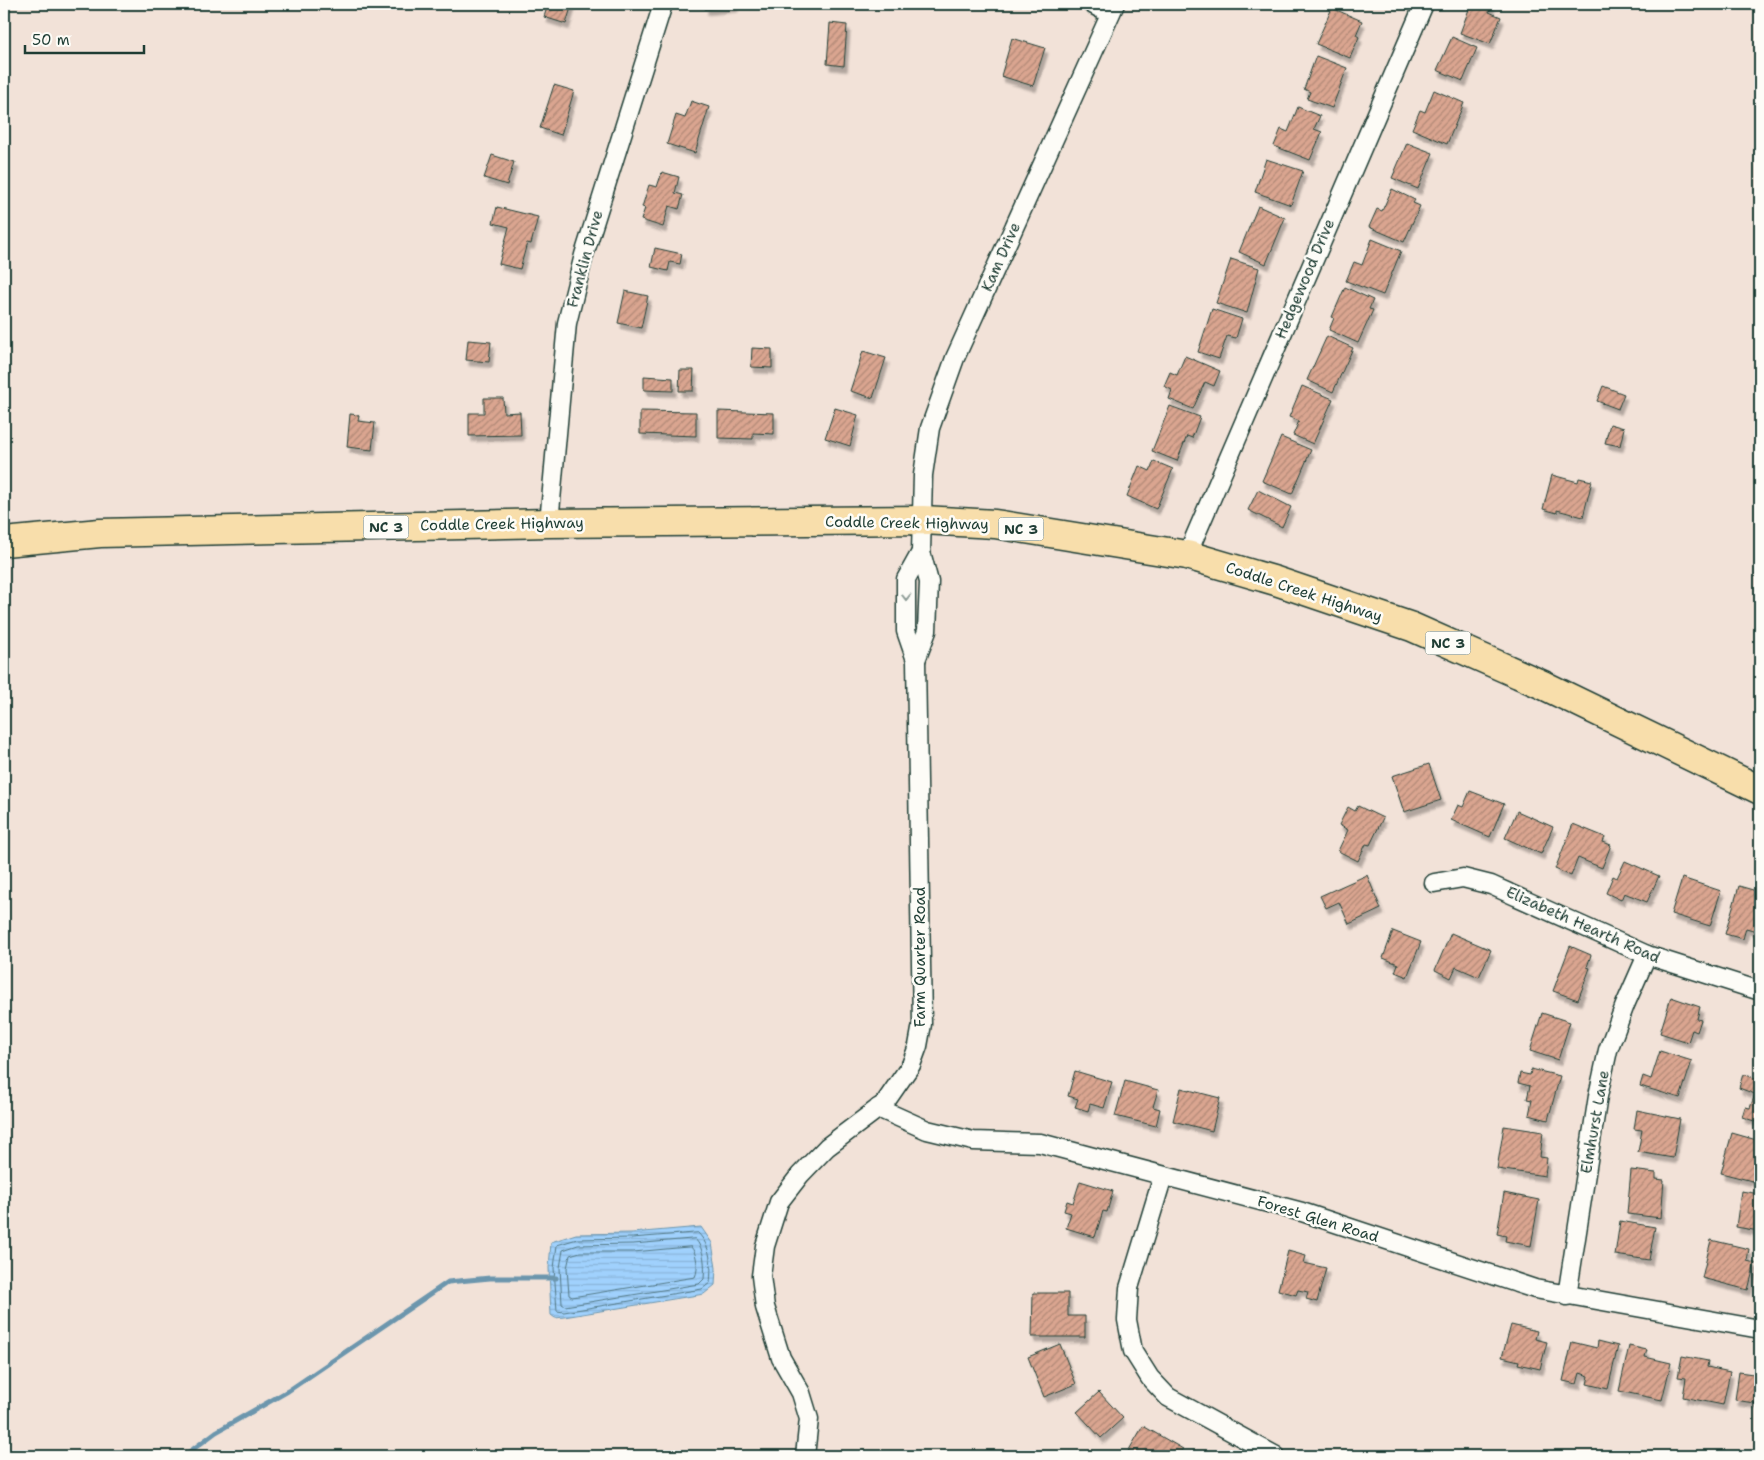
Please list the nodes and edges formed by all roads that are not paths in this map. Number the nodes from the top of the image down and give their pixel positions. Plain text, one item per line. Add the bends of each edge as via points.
1 (663, 4) edge
2 (1092, 4) edge
3 (1424, 4) edge
4 (1112, 9) edge
5 (923, 520) junction
6 (549, 523) junction
7 (4, 542) edge
8 (1187, 555) junction
9 (1760, 790) edge
10 (1434, 883) dead end
11 (1647, 955) junction
12 (1760, 991) edge
13 (878, 1108) junction
14 (1163, 1176) junction
15 (1566, 1296) junction
16 (1760, 1329) edge
17 (805, 1456) edge
18 (1276, 1456) edge

1 - 6 street, Franklin Drive via 584,254 567,323
2 - 4 street
3 - 8 street, Hedgewood Drive
4 - 5 street, Kam Drive via 955,358 930,428 923,475
5 - 6 main road, Coddle Creek Highway / NC 3
5 - 8 main road, Coddle Creek Highway / NC 3 via 994,524
5 - 13 street, Farm Quarter Road via 921,552 929,582 928,631 916,660 922,1024 911,1065
6 - 7 main road, Coddle Creek Highway / NC 3 via 100,533
8 - 9 main road, Coddle Creek Highway / NC 3 via 1412,627 1543,685
10 - 11 street, Elizabeth Hearth Road via 1463,878 1491,885
11 - 12 street, Elizabeth Hearth Road
11 - 15 street, Elmhurst Lane via 1608,1050
13 - 14 street, Forest Glen Road via 927,1130 973,1141 1040,1143
13 - 17 street, Farm Quarter Road via 827,1147 800,1175 779,1202 766,1246 761,1276 765,1307 781,1358 801,1393 809,1419
14 - 15 street, Forest Glen Road via 1302,1212 1535,1289
14 - 18 street via 1129,1288 1127,1320 1133,1351 1168,1398
15 - 16 street, Forest Glen Road

